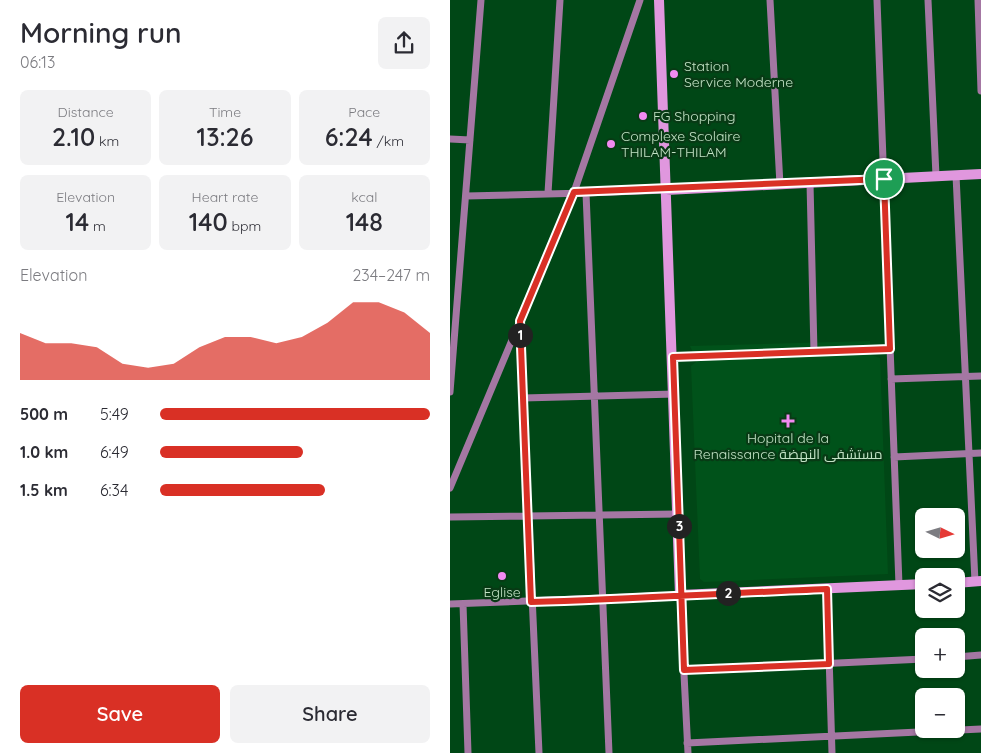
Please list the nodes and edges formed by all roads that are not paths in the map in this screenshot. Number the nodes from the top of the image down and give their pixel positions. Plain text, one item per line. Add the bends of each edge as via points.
1 (481, 0) edge
2 (560, 0) edge
3 (640, 0) edge
4 (659, 0) edge
5 (770, 0) edge
6 (877, 0) edge
7 (928, 0) edge
8 (978, 0) edge
9 (980, 25) edge
10 (981, 91) edge
11 (450, 139) edge
12 (470, 140) junction
13 (981, 174) edge
14 (956, 175) junction
15 (936, 176) junction
16 (884, 179) junction
17 (810, 183) junction
18 (780, 185) junction
19 (666, 190) junction
20 (574, 192) junction
21 (586, 192) junction
22 (548, 193) junction
23 (466, 196) junction
24 (520, 321) junction
25 (890, 349) junction
26 (814, 352) junction
27 (673, 357) junction
28 (966, 376) junction
29 (981, 376) edge
30 (891, 380) junction
31 (450, 392) edge
32 (675, 394) junction
33 (594, 395) junction
34 (523, 398) junction
35 (969, 453) junction
36 (981, 453) edge
37 (894, 457) junction
38 (450, 488) edge
39 (599, 514) junction
40 (678, 514) junction
41 (528, 516) junction
42 (450, 517) edge
43 (978, 582) edge
44 (965, 583) edge
45 (915, 584) edge
46 (899, 585) junction
47 (827, 589) junction
48 (680, 595) junction
49 (604, 600) junction
50 (531, 602) junction
51 (450, 604) edge
52 (463, 604) junction
53 (981, 655) edge
54 (965, 656) edge
55 (915, 659) edge
56 (829, 664) junction
57 (684, 670) junction
58 (981, 729) edge
59 (832, 736) junction
60 (687, 743) junction
61 (468, 753) edge
62 (539, 753) edge
63 (610, 753) edge
64 (688, 753) edge
65 (832, 753) edge

1 - 12 street
2 - 22 street
3 - 20 street
4 - 19 street
5 - 18 street
6 - 16 street
7 - 15 street
8 - 9 street
9 - 10 street
11 - 12 street
12 - 23 street
13 - 14 street
14 - 15 street
14 - 28 street
15 - 16 street
16 - 17 street
16 - 25 street
17 - 18 street
17 - 26 street
18 - 19 street
19 - 21 street
19 - 27 street
20 - 21 street
20 - 22 street
20 - 24 street
21 - 33 street
22 - 23 street
23 - 31 street
24 - 34 street
24 - 38 street
25 - 26 street
25 - 30 street
26 - 27 street
27 - 32 street
28 - 29 street
28 - 30 street
28 - 35 street
30 - 37 street
32 - 33 street
32 - 40 street
33 - 34 street
33 - 39 street
34 - 41 street
35 - 36 street
35 - 37 street
35 - 43 street
37 - 46 street
39 - 40 street
39 - 41 street
39 - 49 street
40 - 48 street
41 - 42 street
41 - 50 street
43 - 44 street
45 - 46 street
46 - 47 street
47 - 48 street
47 - 56 street
48 - 49 street
48 - 57 street
49 - 50 street
49 - 63 street
50 - 52 street
50 - 62 street
51 - 52 street
52 - 61 street
53 - 54 street
55 - 56 street
56 - 57 street
56 - 59 street
57 - 60 street
58 - 59 street
59 - 60 street
59 - 65 street
60 - 64 street

